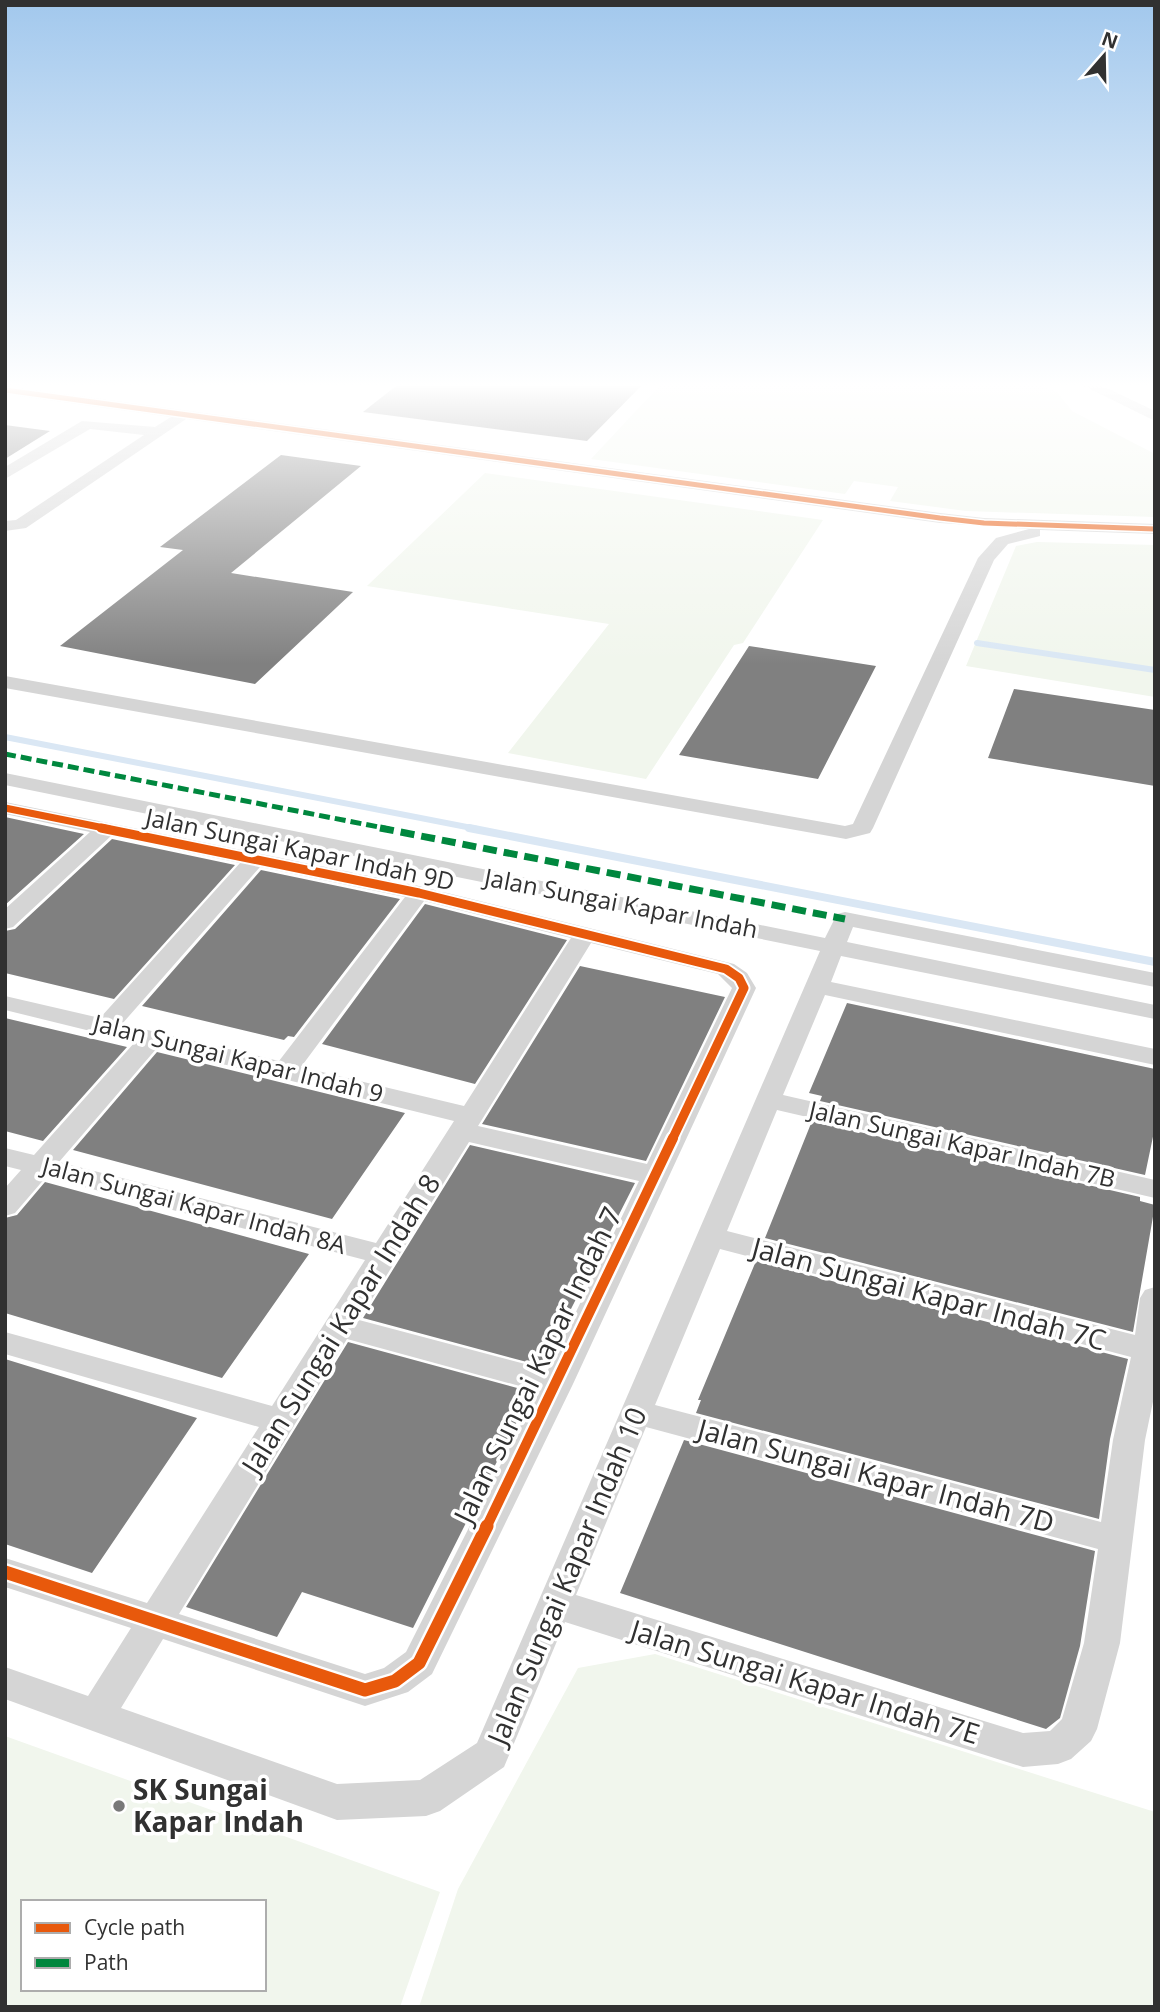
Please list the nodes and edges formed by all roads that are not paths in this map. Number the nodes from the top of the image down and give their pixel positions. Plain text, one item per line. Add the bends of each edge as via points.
1 (92, 476) edge
2 (588, 476) edge
3 (619, 476) edge
4 (5, 526) edge
5 (957, 528) junction
6 (1155, 529) edge
7 (1034, 533) junction
8 (1155, 537) edge
9 (986, 558) junction
10 (5, 682) edge
11 (5, 779) edge
12 (5, 808) edge
13 (106, 829) junction
14 (254, 860) junction
15 (419, 893) junction
16 (5, 922) edge
17 (586, 932) junction
18 (839, 933) junction
19 (1155, 980) edge
20 (817, 986) junction
21 (5, 1003) edge
22 (1155, 1012) edge
23 (107, 1027) junction
24 (152, 1038) junction
25 (1155, 1057) edge
26 (285, 1071) junction
27 (768, 1100) junction
28 (466, 1123) junction
29 (5, 1157) edge
30 (39, 1166) junction
31 (654, 1175) junction
32 (1155, 1189) edge
33 (5, 1206) edge
34 (711, 1237) junction
35 (383, 1255) junction
36 (1155, 1298) edge
37 (340, 1326) junction
38 (5, 1343) edge
39 (1148, 1350) junction
40 (557, 1384) junction
41 (636, 1412) junction
42 (280, 1421) junction
43 (1115, 1540) junction
44 (5, 1572) edge
45 (553, 1603) junction
46 (156, 1621) junction
47 (5, 1682) edge
48 (96, 1715) junction

1 - 4 street via 20,524
2 - 5 street
3 - 6 street via 984,523
5 - 7 street
5 - 9 street via 983,545
7 - 8 street
7 - 9 street via 1002,541
9 - 10 street via 862,828 846,833
11 - 18 street, Jalan Sungai Kapar Indah
12 - 13 street, Jalan Sungai Kapar Indah 9D
13 - 14 street, Jalan Sungai Kapar Indah 9D
13 - 16 street
14 - 15 street, Jalan Sungai Kapar Indah 9D
14 - 23 street
15 - 17 street, Jalan Sungai Kapar Indah 9D
15 - 26 street
17 - 28 street, Jalan Sungai Kapar Indah 8
17 - 31 street, Jalan Sungai Kapar Indah 7 via 726,969 744,988
18 - 19 street, Jalan Sungai Kapar Indah
18 - 20 street, Jalan Sungai Kapar Indah 10
18 - 22 street, Jalan Sungai Kapar Indah
20 - 25 street
20 - 27 street, Jalan Sungai Kapar Indah 10
21 - 23 street, Jalan Sungai Kapar Indah 9
23 - 24 street, Jalan Sungai Kapar Indah 9
24 - 26 street, Jalan Sungai Kapar Indah 9
24 - 30 street
26 - 28 street, Jalan Sungai Kapar Indah 9
27 - 32 street, Jalan Sungai Kapar Indah 7B
27 - 34 street, Jalan Sungai Kapar Indah 10
28 - 31 street, Jalan Sungai Kapar Indah 9
28 - 35 street, Jalan Sungai Kapar Indah 8
29 - 30 street, Jalan Sungai Kapar Indah 8A
30 - 33 street
30 - 35 street, Jalan Sungai Kapar Indah 8A
31 - 40 street, Jalan Sungai Kapar Indah 7
34 - 39 street, Jalan Sungai Kapar Indah 7C
34 - 41 street, Jalan Sungai Kapar Indah 10
35 - 37 street, Jalan Sungai Kapar Indah 8
36 - 39 street
37 - 40 street
37 - 42 street, Jalan Sungai Kapar Indah 8
38 - 42 street
39 - 43 street
40 - 46 street, Jalan Sungai Kapar Indah 7 via 419,1663 395,1681 365,1690
41 - 43 street, Jalan Sungai Kapar Indah 7D
41 - 45 street, Jalan Sungai Kapar Indah 10
42 - 46 street, Jalan Sungai Kapar Indah 8
43 - 45 street, Jalan Sungai Kapar Indah 7E via 1102,1643 1078,1729 1058,1747 1023,1750
44 - 46 street, Jalan Sungai Kapar Indah 7
45 - 48 street, Jalan Sungai Kapar Indah 10 via 491,1755 426,1798 337,1802
46 - 48 street, Jalan Sungai Kapar Indah 8
47 - 48 street, Jalan Sungai Kapar Indah 10

